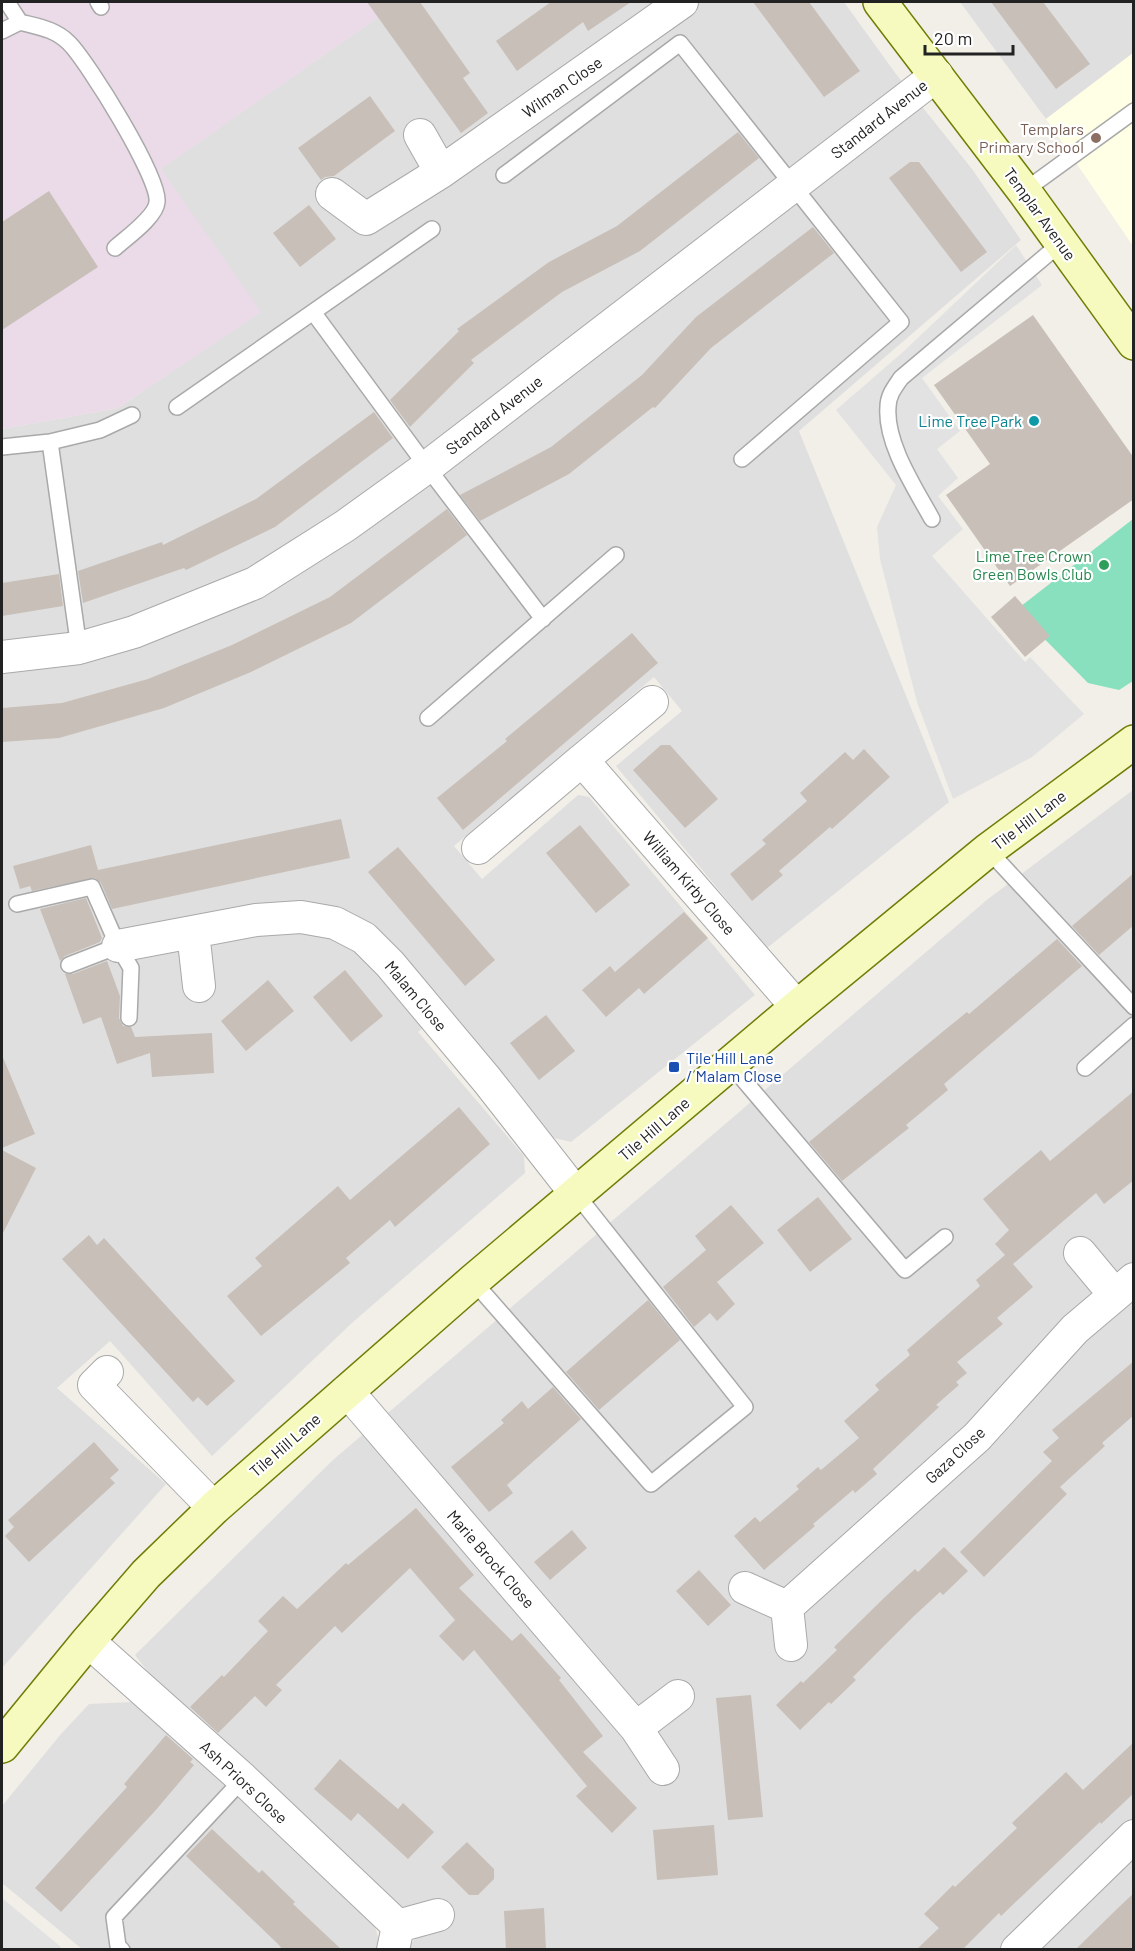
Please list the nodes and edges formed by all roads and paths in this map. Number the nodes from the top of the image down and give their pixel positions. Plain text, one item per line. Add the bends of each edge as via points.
1 (7, 2) edge
2 (682, 2) edge
3 (880, 2) edge
4 (20, 22) junction
5 (2, 31) edge
6 (936, 75) junction
7 (1134, 111) edge
8 (420, 135) dead end
9 (441, 172) junction
10 (504, 175) dead end
11 (794, 185) junction
12 (1024, 191) junction
13 (332, 194) dead end
14 (432, 229) dead end
15 (1061, 243) junction
16 (115, 248) dead end
17 (313, 312) junction
18 (1134, 343) edge
19 (177, 407) dead end
20 (132, 415) dead end
21 (50, 442) junction
22 (2, 447) edge
23 (742, 459) dead end
24 (427, 467) junction
25 (932, 519) dead end
26 (616, 555) dead end
27 (543, 619) junction
28 (79, 648) junction
29 (2, 657) edge
30 (652, 702) dead end
31 (428, 718) dead end
32 (1134, 742) edge
33 (582, 760) junction
34 (478, 848) dead end
35 (988, 850) junction
36 (17, 904) dead end
37 (193, 932) junction
38 (118, 946) junction
39 (69, 965) dead end
40 (199, 986) dead end
41 (797, 1007) junction
42 (1134, 1007) edge
43 (129, 1018) dead end
44 (1134, 1025) edge
45 (729, 1064) junction
46 (1086, 1068) dead end
47 (577, 1195) junction
48 (945, 1237) dead end
49 (1080, 1253) dead end
50 (473, 1281) junction
51 (1124, 1287) edge
52 (107, 1372) dead end
53 (347, 1391) junction
54 (214, 1508) junction
55 (745, 1588) dead end
56 (787, 1607) junction
57 (88, 1641) junction
58 (790, 1645) dead end
59 (678, 1696) dead end
60 (636, 1728) junction
61 (2, 1746) edge
62 (663, 1769) dead end
63 (243, 1779) junction
64 (1134, 1836) edge
65 (438, 1916) dead end
66 (395, 1938) edge
67 (122, 1950) edge
68 (1017, 1950) edge

1 - 4 lane
2 - 9 street, Wilman Close
3 - 6 main road, Templar Avenue
4 - 5 lane
4 - 16 lane via 50,29 71,44 104,92 154,183 158,203 149,217
6 - 11 street, Standard Avenue
6 - 12 main road, Templar Avenue
7 - 12 lane
8 - 9 street
9 - 13 street, Wilman Close via 366,219
10 - 11 lane via 680,43
11 - 23 lane via 901,322
11 - 24 street, Standard Avenue
12 - 15 main road, Templar Avenue
14 - 17 lane
15 - 18 main road, Templar Avenue
15 - 25 lane via 902,378 891,394 888,408 896,450
17 - 19 lane
17 - 24 lane
20 - 21 lane via 100,430
21 - 22 lane
21 - 28 lane
24 - 27 lane
24 - 28 street, Standard Avenue via 345,526 255,583 134,632
26 - 27 lane
27 - 31 lane
28 - 29 street, Standard Avenue
30 - 33 street
32 - 35 main road, Tile Hill Lane
33 - 34 street
33 - 41 street, William Kirby Close
35 - 41 main road, Tile Hill Lane
35 - 42 lane
36 - 38 lane via 92,887
37 - 38 street, Malam Close
37 - 40 street
37 - 47 street, Malam Close via 256,920 301,917 335,923 364,938 487,1080
38 - 39 lane
38 - 43 lane via 131,968
41 - 45 main road, Tile Hill Lane
44 - 46 lane
45 - 47 main road, Tile Hill Lane
45 - 48 lane via 905,1270
47 - 50 main road, Tile Hill Lane
47 - 50 lane via 745,1407 651,1484
49 - 51 street, Gaza Close
50 - 53 main road, Tile Hill Lane
51 - 56 street, Gaza Close via 1075,1329 977,1437
52 - 54 street via 94,1384
53 - 54 main road, Tile Hill Lane
53 - 60 street, Marie Brock Close
54 - 57 main road, Tile Hill Lane via 146,1574
55 - 56 street
56 - 58 street
57 - 61 main road, Tile Hill Lane
57 - 63 street, Ash Priors Close
59 - 60 street
60 - 62 street, Marie Brock Close
63 - 66 street, Ash Priors Close
63 - 67 lane via 114,1917
64 - 68 street
65 - 66 street, Ash Priors Close

